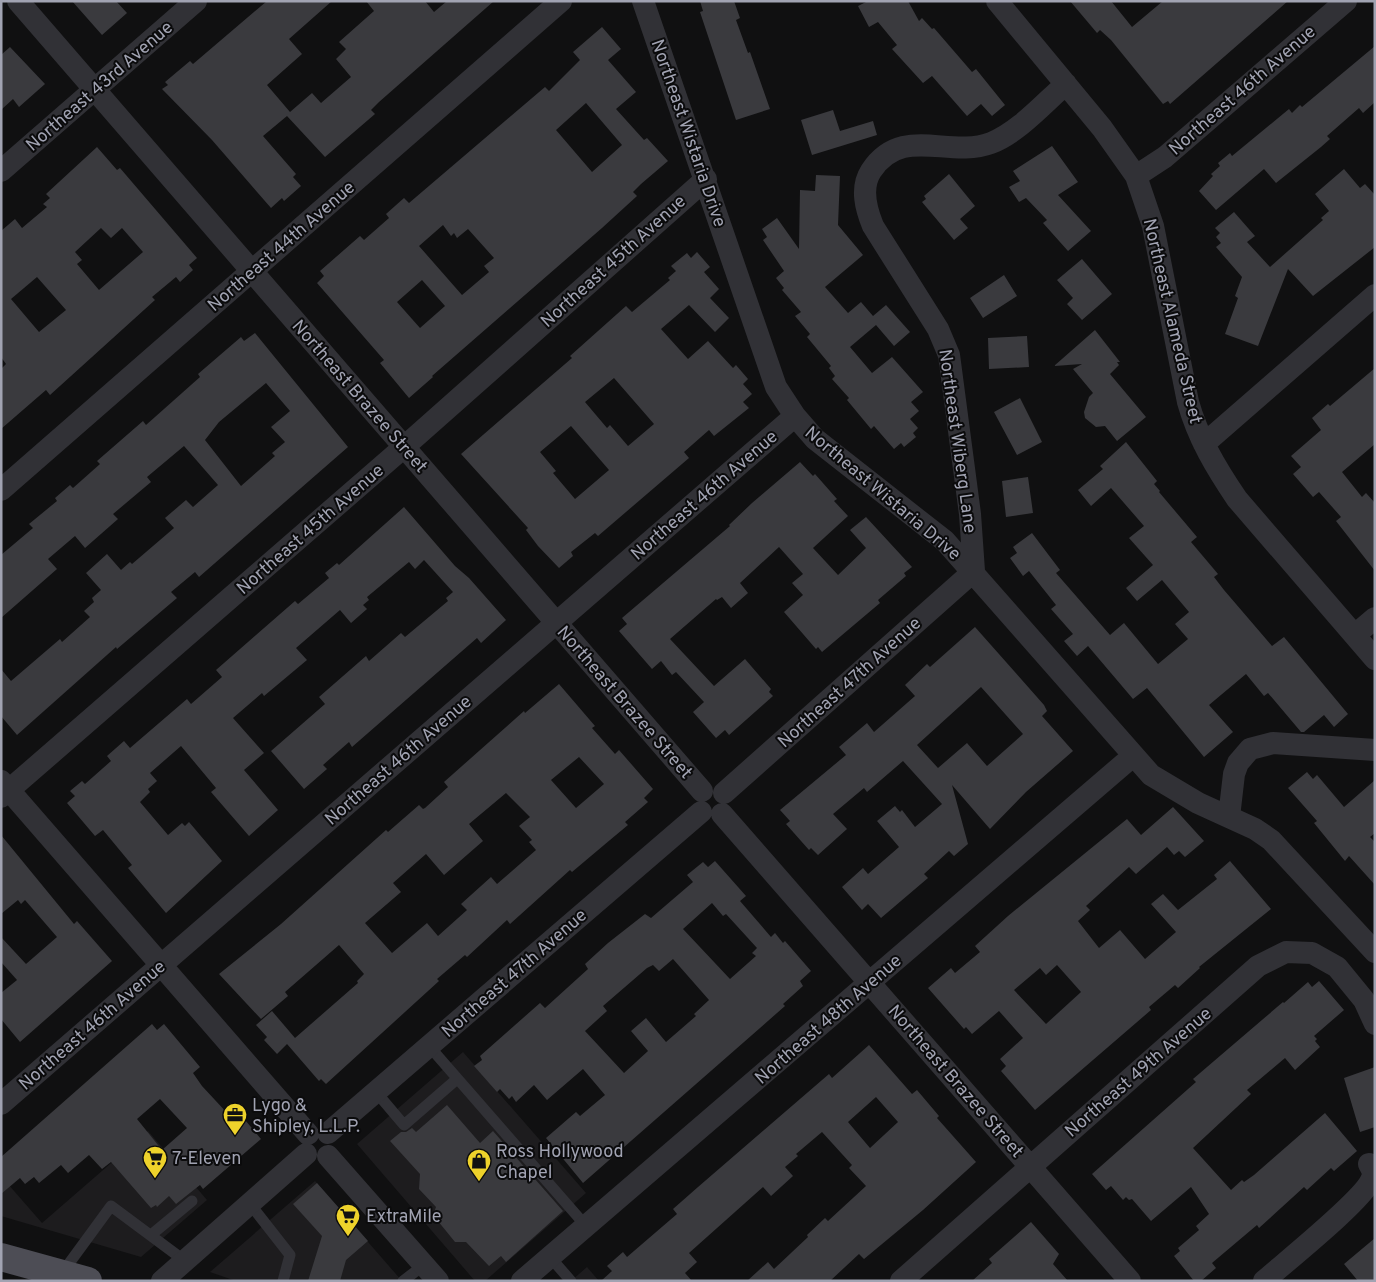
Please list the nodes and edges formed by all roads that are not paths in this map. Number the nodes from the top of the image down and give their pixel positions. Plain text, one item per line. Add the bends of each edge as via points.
1 (18, 1) edge
2 (196, 1) edge
3 (561, 1) edge
4 (643, 1) edge
5 (997, 1) edge
6 (1346, 1) edge
7 (1066, 84) junction
8 (94, 90) junction
9 (1, 171) edge
10 (1136, 176) junction
11 (706, 179) junction
12 (253, 272) junction
13 (1375, 295) edge
14 (795, 416) junction
15 (1204, 444) junction
16 (404, 447) junction
17 (1, 490) edge
18 (974, 571) junction
19 (1375, 618) edge
20 (556, 622) junction
21 (1355, 635) junction
22 (1375, 658) edge
23 (1375, 750) edge
24 (1132, 756) junction
25 (4, 789) edge
26 (712, 802) junction
27 (1229, 817) junction
28 (1375, 952) edge
29 (161, 965) junction
30 (870, 984) junction
31 (1375, 1024) edge
32 (429, 1046) junction
33 (456, 1079) junction
34 (376, 1092) junction
35 (1, 1104) edge
36 (318, 1144) junction
37 (1368, 1164) dead end
38 (1031, 1166) junction
39 (192, 1201) dead end
40 (250, 1204) junction
41 (586, 1226) junction
42 (151, 1235) junction
43 (550, 1256) junction
44 (1, 1257) edge
45 (185, 1261) junction
46 (62, 1273) junction
47 (431, 1273) edge
48 (88, 1281) edge
49 (162, 1281) edge
50 (283, 1281) edge
51 (403, 1281) edge
52 (522, 1281) edge
53 (571, 1281) edge
54 (901, 1281) edge
55 (1130, 1281) edge
56 (1264, 1281) edge

1 - 8 street, Northeast Brazee Street
2 - 8 street, Northeast 43rd Avenue
3 - 12 street, Northeast 44th Avenue
4 - 11 street, Northeast Wistaria Drive
5 - 7 street, Northeast Alameda Street
6 - 10 street, Northeast 46th Avenue via 1165,157
7 - 10 street, Northeast Alameda Street
7 - 18 street, Northeast Wiberg Lane via 1009,133 992,142 961,148 915,144 886,153 868,175 865,190 867,212 873,226 938,329 948,355 970,514
8 - 9 street, Northeast 43rd Avenue
8 - 12 street, Northeast Brazee Street
10 - 15 street, Northeast Alameda Street via 1153,226 1188,402
11 - 14 street, Northeast Wistaria Drive via 776,387
11 - 16 street, Northeast 45th Avenue
12 - 16 street, Northeast Brazee Street
12 - 17 street, Northeast 44th Avenue
13 - 15 street
14 - 18 street, Northeast Wistaria Drive via 834,454 946,541
14 - 20 street, Northeast 46th Avenue
15 - 21 street, Northeast Alameda Street via 1237,498
16 - 20 street, Northeast Brazee Street
16 - 25 street, Northeast 45th Avenue
18 - 24 street, Northeast Wistaria Drive
18 - 26 street, Northeast 47th Avenue
19 - 21 street
20 - 26 street, Northeast Brazee Street
20 - 29 street, Northeast 46th Avenue
21 - 22 street, Northeast Alameda Street
23 - 27 street via 1273,743 1250,749 1238,763 1234,774
24 - 27 street, Northeast Wistaria Drive via 1167,786
24 - 30 street, Northeast 48th Avenue
25 - 29 street
26 - 30 street, Northeast Brazee Street
26 - 32 street, Northeast 47th Avenue
27 - 28 street, Northeast Wistaria Drive via 1271,840
29 - 35 street, Northeast 46th Avenue
29 - 36 street
30 - 38 street, Northeast Brazee Street
30 - 41 street, Northeast 48th Avenue
31 - 38 street, Northeast 49th Avenue via 1364,1000 1337,967 1312,953 1286,952 1258,966
32 - 33 lane
32 - 34 street, Northeast 47th Avenue
33 - 34 lane via 404,1125
33 - 41 lane
34 - 36 street, Northeast 47th Avenue
36 - 40 street, Northeast 47th Avenue
36 - 47 street
37 - 56 street via 1373,1176 1364,1190
38 - 54 street, Northeast 49th Avenue
38 - 55 street, Northeast Brazee Street
39 - 42 lane
40 - 45 street, Northeast 47th Avenue
40 - 50 lane via 290,1255
41 - 43 street, Northeast 48th Avenue
42 - 45 lane
42 - 46 lane via 111,1206
43 - 52 street, Northeast 48th Avenue
43 - 53 lane
44 - 46 main road
45 - 49 street, Northeast 47th Avenue
46 - 48 main road
47 - 51 lane

